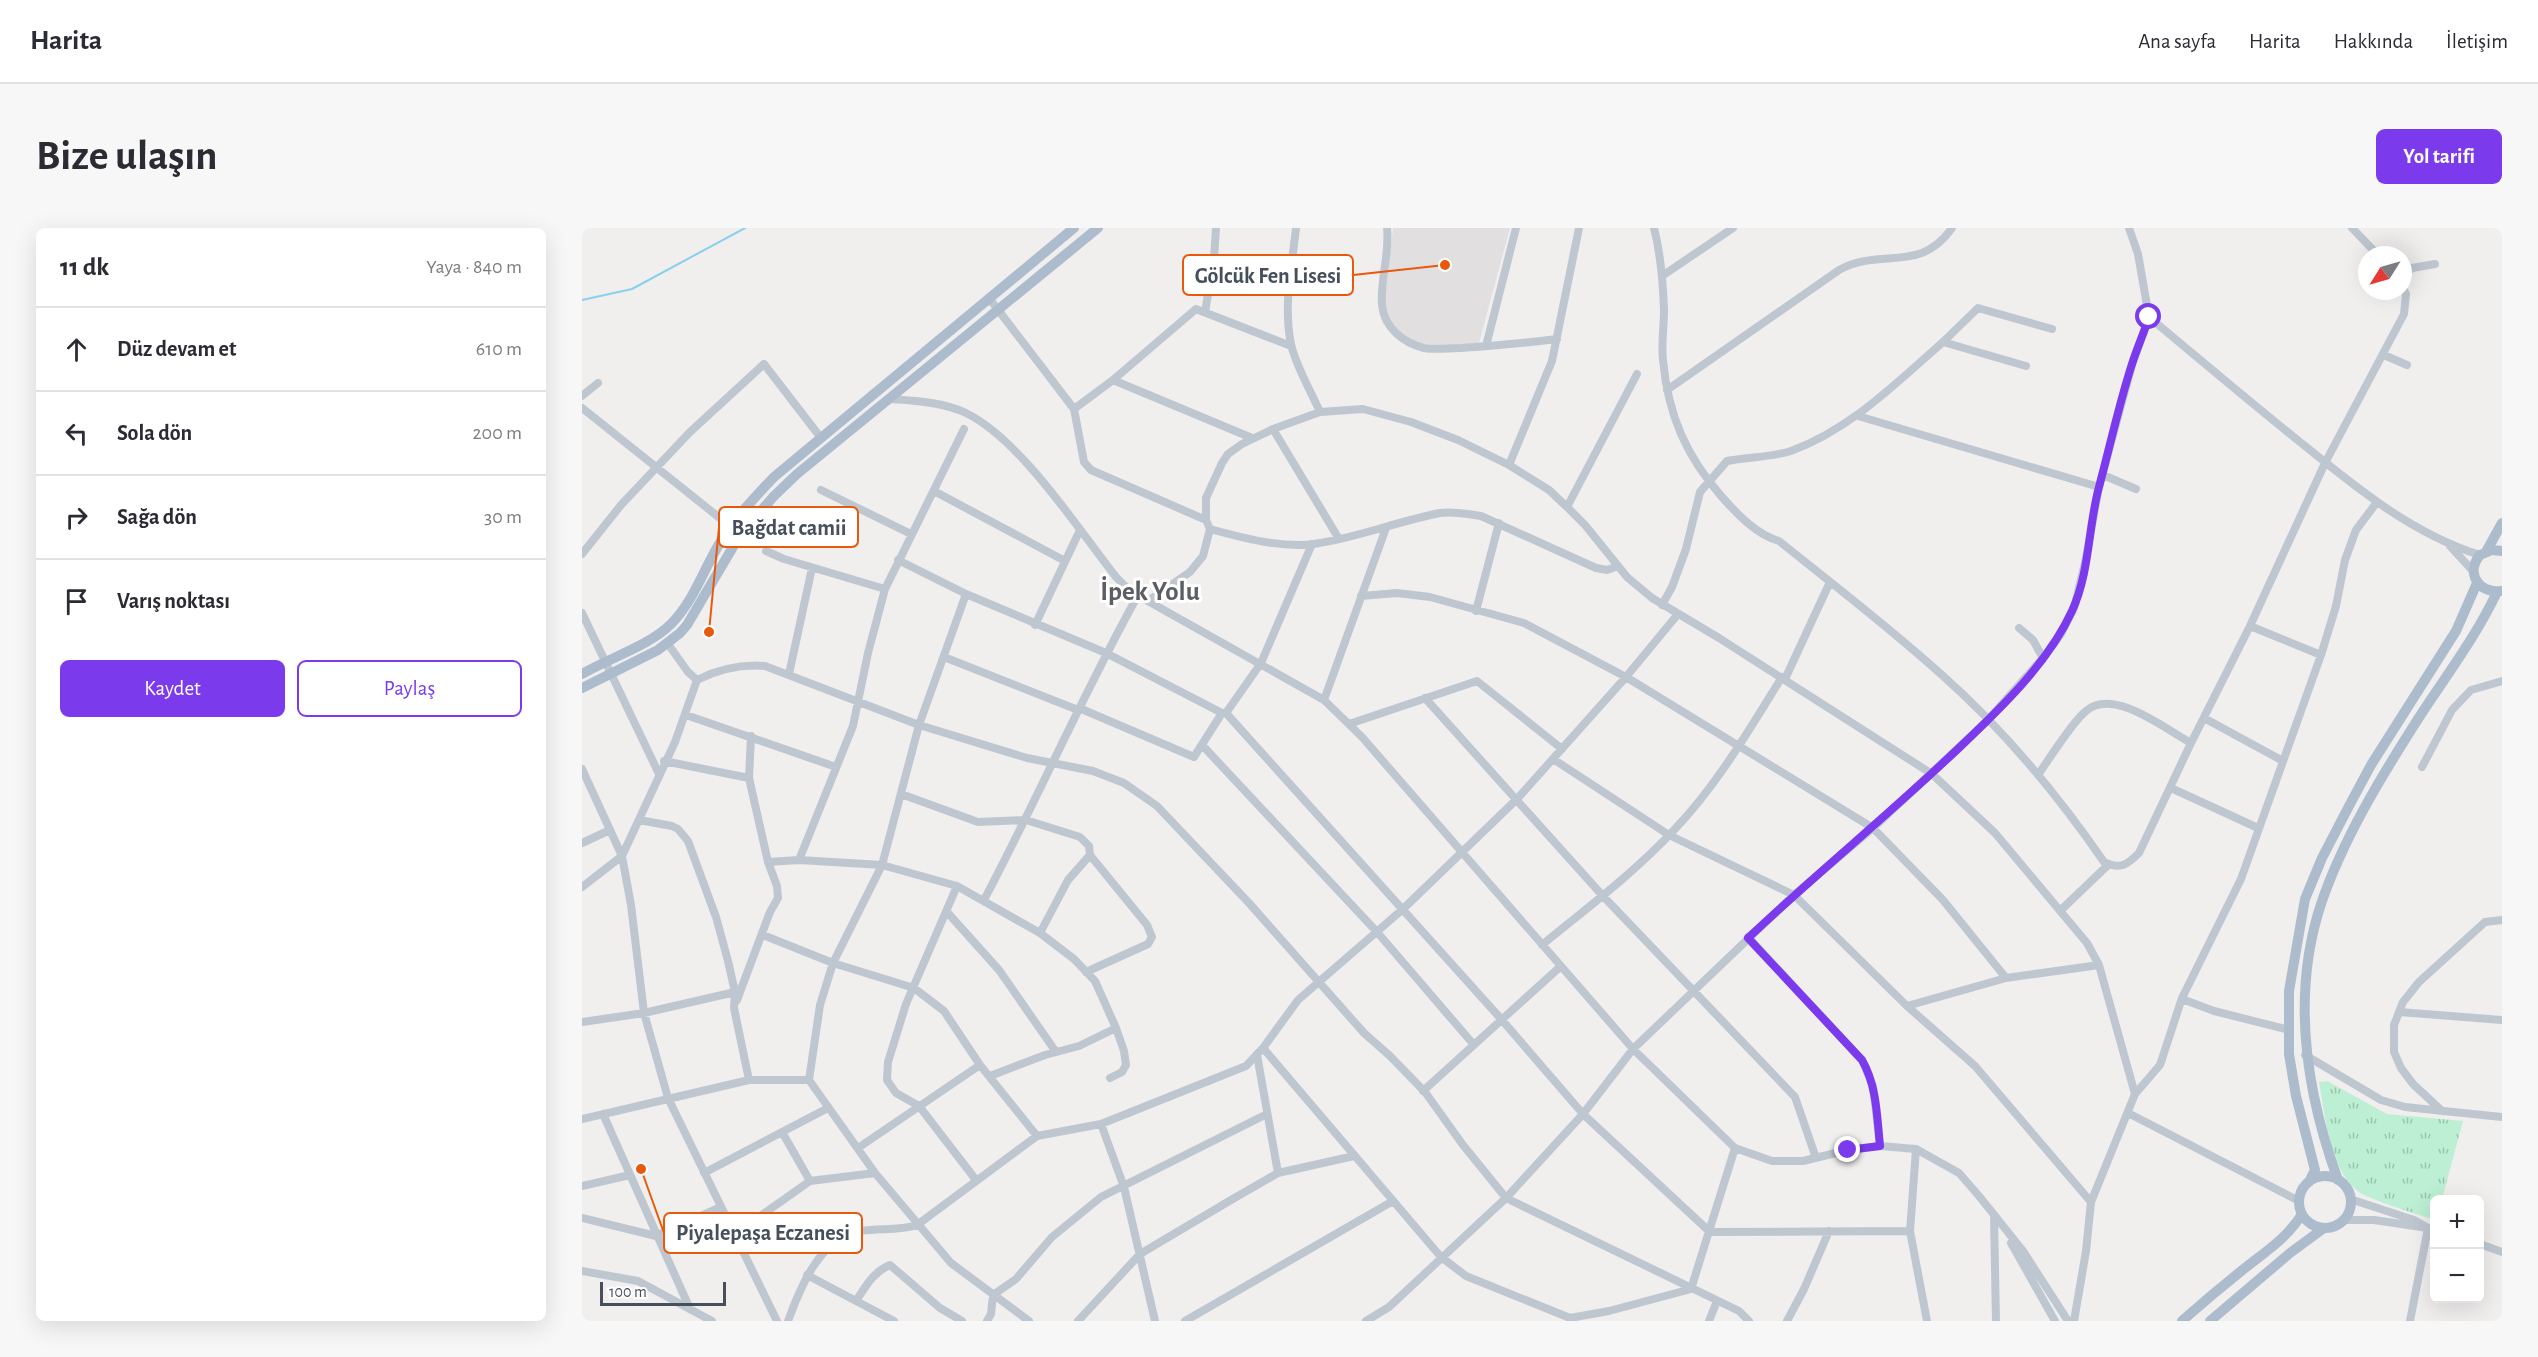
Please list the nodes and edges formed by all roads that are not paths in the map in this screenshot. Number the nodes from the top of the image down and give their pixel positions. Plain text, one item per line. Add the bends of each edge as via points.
1 (1074, 228) edge
2 (1098, 228) edge
3 (1216, 228) edge
4 (1296, 228) edge
5 (1387, 228) edge
6 (1516, 228) edge
7 (1579, 228) edge
8 (1654, 228) edge
9 (1733, 228) edge
10 (1952, 228) edge
11 (2129, 228) edge
12 (2352, 228) edge
13 (2369, 246) edge
14 (2435, 264) dead end
15 (2412, 268) edge
16 (1662, 276) junction
17 (988, 298) junction
18 (2405, 300) edge
19 (998, 311) junction
20 (1205, 312) junction
21 (2149, 317) junction
22 (2052, 329) dead end
23 (1557, 339) junction
24 (1943, 342) junction
25 (1292, 346) junction
26 (1486, 346) junction
27 (2384, 355) junction
28 (2407, 365) dead end
29 (2026, 366) dead end
30 (1637, 374) dead end
31 (1113, 380) junction
32 (598, 383) dead end
33 (1667, 390) junction
34 (582, 396) edge
35 (890, 399) junction
36 (582, 408) edge
37 (1074, 409) junction
38 (1320, 412) junction
39 (1858, 416) junction
40 (964, 429) dead end
41 (1273, 429) junction
42 (821, 438) junction
43 (1252, 438) junction
44 (2325, 463) junction
45 (1509, 465) junction
46 (657, 469) junction
47 (2103, 475) junction
48 (1708, 481) junction
49 (2099, 487) junction
50 (2136, 489) dead end
51 (821, 490) dead end
52 (934, 491) junction
53 (2377, 502) junction
54 (1567, 507) junction
55 (1206, 520) junction
56 (1499, 523) junction
57 (2502, 523) edge
58 (731, 528) junction
59 (1386, 528) junction
60 (1210, 529) junction
61 (1080, 530) junction
62 (911, 534) junction
63 (1340, 539) junction
64 (1312, 544) junction
65 (2450, 546) junction
66 (2502, 551) edge
67 (766, 552) dead end
68 (2483, 553) junction
69 (582, 554) edge
70 (898, 560) junction
71 (1065, 561) junction
72 (1618, 566) junction
73 (812, 568) junction
74 (2473, 571) junction
75 (1830, 582) junction
76 (2477, 583) junction
77 (885, 589) junction
78 (2500, 591) edge
79 (966, 594) junction
80 (1361, 596) junction
81 (1137, 597) junction
82 (1148, 601) junction
83 (1662, 605) junction
84 (1476, 611) junction
85 (582, 613) edge
86 (1678, 614) junction
87 (1035, 625) junction
88 (2250, 626) junction
89 (2019, 628) dead end
90 (668, 644) junction
91 (1106, 653) junction
92 (2321, 655) junction
93 (944, 657) junction
94 (2043, 658) junction
95 (605, 660) junction
96 (1261, 663) junction
97 (611, 673) junction
98 (582, 674) edge
99 (789, 674) junction
100 (1626, 677) junction
101 (1783, 678) junction
102 (697, 680) junction
103 (2502, 681) edge
104 (582, 688) edge
105 (1425, 698) junction
106 (1324, 700) junction
107 (859, 701) junction
108 (1078, 709) junction
109 (1224, 713) junction
110 (686, 714) junction
111 (2204, 718) junction
112 (1988, 720) junction
113 (1349, 724) junction
114 (920, 725) junction
115 (751, 736) junction
116 (2191, 743) junction
117 (1202, 745) junction
118 (1739, 746) junction
119 (1562, 749) junction
120 (1553, 759) junction
121 (664, 761) junction
122 (2283, 761) junction
123 (1050, 764) junction
124 (836, 767) junction
125 (2422, 767) dead end
126 (582, 770) edge
127 (659, 774) junction
128 (1932, 774) junction
129 (2038, 774) junction
130 (749, 778) junction
131 (2171, 788) junction
132 (901, 794) junction
133 (1517, 799) junction
134 (639, 820) junction
135 (1026, 820) junction
136 (1873, 828) junction
137 (2258, 828) junction
138 (610, 830) junction
139 (1669, 835) junction
140 (582, 843) edge
141 (1462, 852) junction
142 (1089, 855) junction
143 (622, 856) junction
144 (799, 860) junction
145 (768, 862) junction
146 (2109, 864) junction
147 (882, 865) junction
148 (957, 886) junction
149 (582, 887) edge
150 (1602, 895) junction
151 (1794, 895) junction
152 (984, 900) junction
153 (1403, 909) junction
154 (2061, 910) junction
155 (947, 912) junction
156 (2502, 920) edge
157 (1377, 932) junction
158 (1040, 933) junction
159 (763, 935) junction
160 (1748, 938) junction
161 (1542, 945) junction
162 (833, 963) junction
163 (2099, 965) junction
164 (1561, 966) junction
165 (1086, 972) junction
166 (2006, 978) junction
167 (1319, 982) junction
168 (915, 988) junction
169 (735, 992) junction
170 (1694, 992) junction
171 (2182, 999) junction
172 (1907, 1006) junction
173 (734, 1008) junction
174 (2399, 1012) junction
175 (644, 1013) junction
176 (1502, 1020) junction
177 (2502, 1020) edge
178 (582, 1022) edge
179 (1116, 1028) junction
180 (2289, 1029) junction
181 (1474, 1045) junction
182 (1633, 1049) junction
183 (1260, 1051) junction
184 (1056, 1052) junction
185 (2306, 1055) junction
186 (980, 1065) junction
187 (990, 1076) junction
188 (1110, 1078) dead end
189 (749, 1080) junction
190 (809, 1080) junction
191 (1424, 1091) junction
192 (2136, 1094) junction
193 (668, 1098) junction
194 (919, 1106) junction
195 (828, 1108) junction
196 (2442, 1111) junction
197 (2128, 1113) junction
198 (603, 1114) junction
199 (1267, 1114) junction
200 (1583, 1114) junction
201 (2502, 1117) edge
202 (582, 1119) edge
203 (1101, 1124) junction
204 (782, 1132) junction
205 (1036, 1136) junction
206 (1880, 1146) junction
207 (858, 1148) junction
208 (1735, 1148) junction
209 (1916, 1149) junction
210 (1354, 1156) junction
211 (1816, 1158) junction
212 (704, 1173) junction
213 (875, 1173) junction
214 (1278, 1173) junction
215 (630, 1175) junction
216 (976, 1180) junction
217 (2338, 1180) junction
218 (810, 1181) junction
219 (2309, 1182) junction
220 (582, 1186) edge
221 (1124, 1187) junction
222 (1506, 1198) junction
223 (2350, 1199) junction
224 (1393, 1201) junction
225 (2299, 1201) junction
226 (2091, 1202) junction
227 (721, 1207) junction
228 (2302, 1214) junction
229 (1994, 1215) junction
230 (582, 1218) edge
231 (2343, 1220) junction
232 (2001, 1224) junction
233 (916, 1225) junction
234 (2324, 1228) junction
235 (2430, 1228) edge
236 (2430, 1229) edge
237 (1829, 1231) junction
238 (1910, 1231) junction
239 (1710, 1232) junction
240 (2430, 1233) edge
241 (735, 1234) junction
242 (656, 1236) junction
243 (2484, 1245) edge
244 (2502, 1252) edge
245 (1140, 1254) junction
246 (1441, 1257) junction
247 (582, 1270) edge
248 (807, 1275) junction
249 (1691, 1289) junction
250 (993, 1295) junction
251 (856, 1301) junction
252 (1717, 1301) junction
253 (690, 1309) junction
254 (711, 1321) edge
255 (777, 1321) edge
256 (788, 1321) edge
257 (894, 1321) edge
258 (962, 1321) edge
259 (987, 1321) edge
260 (1029, 1321) edge
261 (1078, 1321) edge
262 (1155, 1321) edge
263 (1185, 1321) edge
264 (1366, 1321) edge
265 (1709, 1321) edge
266 (1749, 1321) edge
267 (1787, 1321) edge
268 (1928, 1321) edge
269 (1996, 1321) edge
270 (2055, 1321) edge
271 (2068, 1321) edge
272 (2074, 1321) edge
273 (2182, 1321) edge
274 (2210, 1321) edge
275 (2410, 1321) edge

1 - 17 main road
2 - 19 main road
3 - 20 street
4 - 25 street via 1288,309
5 - 26 street via 1382,307 1392,330 1427,348
6 - 26 street
7 - 23 street
8 - 16 street
9 - 16 street
10 - 33 street via 1928,252 1862,261 1839,270
11 - 21 street via 2138,254
12 - 13 street
14 - 15 street
16 - 33 street via 1662,359
17 - 19 street
17 - 42 main road
18 - 27 street via 2404,314
19 - 35 main road
19 - 37 street
20 - 25 street
20 - 31 street via 1196,309
21 - 44 street
21 - 47 street
22 - 24 street via 1978,308
23 - 26 street
23 - 45 street via 1552,361
24 - 29 street
24 - 39 street
25 - 38 street
27 - 28 street
27 - 44 street
30 - 54 street
31 - 37 street
31 - 43 street
32 - 34 street
33 - 48 street via 1683,443
35 - 61 street via 953,408 981,422 1030,468
35 - 90 main road via 797,474 755,516 687,625
36 - 46 street
37 - 55 street via 1084,462 1091,470
38 - 41 street
38 - 45 street via 1349,408 1380,412 1458,440
39 - 48 street via 1788,452 1727,461
39 - 49 street
40 - 52 street
41 - 43 street
41 - 63 street
42 - 46 street via 765,364 690,432
42 - 58 main road via 774,477
43 - 55 street via 1228,454 1216,472 1206,498
44 - 53 street
44 - 88 street
45 - 54 street via 1549,490
46 - 58 street
46 - 69 street via 621,505
47 - 49 street
47 - 50 street
48 - 75 street via 1767,538 1779,541
48 - 83 street via 1700,492 1686,549
49 - 94 street via 2074,608
51 - 62 street
52 - 62 street
52 - 71 street
53 - 65 street
53 - 92 street via 2356,530 2345,560
54 - 72 street
55 - 60 street
56 - 59 street via 1481,516 1441,513
56 - 72 street via 1596,568
56 - 84 street
57 - 68 main road
58 - 95 main road via 685,608 669,626
59 - 63 street
59 - 80 street
60 - 64 street via 1281,544
60 - 82 street via 1197,565
61 - 71 street
61 - 81 street via 1116,578
62 - 70 street
63 - 64 street
64 - 96 street
65 - 68 street
65 - 74 street
66 - 68 main road
67 - 73 street
68 - 74 main road
70 - 77 street
70 - 79 street
71 - 87 street
72 - 83 street
73 - 77 street
73 - 99 street
74 - 76 main road
75 - 101 street
75 - 112 street via 1942,675
76 - 78 main road via 2486,590
76 - 180 main road via 2456,631 2371,765 2305,898 2289,991
77 - 107 street
78 - 185 main road via 2365,808 2334,870 2321,905 2306,980
79 - 87 street
79 - 93 street
80 - 84 street via 1397,593 1430,597
80 - 106 street
81 - 82 street
81 - 91 street
82 - 96 street
83 - 86 street
84 - 100 street via 1533,627
85 - 95 street
86 - 100 street
86 - 101 street
87 - 91 street
88 - 92 street
88 - 111 street
89 - 94 street
90 - 97 main road
90 - 102 street
91 - 108 street
91 - 109 street
92 - 122 street
93 - 108 street
93 - 114 street
94 - 112 street
95 - 97 street
95 - 98 main road
96 - 106 street
96 - 109 street
97 - 104 main road
97 - 127 street
99 - 102 street via 749,665 713,672
99 - 107 street
100 - 118 street
100 - 119 street
101 - 118 street
101 - 128 street
102 - 110 street
103 - 125 street via 2471,690 2458,703
105 - 113 street
105 - 119 street via 1477,681
105 - 133 street
106 - 113 street
107 - 114 street
107 - 124 street
108 - 117 street via 1194,758
108 - 123 street
109 - 117 street
109 - 153 street
110 - 115 street
110 - 121 street
111 - 116 street
111 - 122 street
112 - 128 street
112 - 129 street
113 - 141 street
114 - 123 street
114 - 132 street
115 - 124 street
115 - 130 street
116 - 129 street via 2130,708 2101,702 2086,710
116 - 131 street
117 - 157 street
118 - 136 street
118 - 139 street
119 - 120 street
120 - 133 street
120 - 139 street
121 - 127 street
121 - 130 street
122 - 137 street
123 - 135 street
123 - 167 street via 1093,771 1124,783 1157,806
124 - 144 street
126 - 138 street
127 - 134 street
128 - 136 street
128 - 154 street via 1995,833
129 - 146 street
130 - 145 street
131 - 137 street
131 - 146 street via 2139,853 2127,866
132 - 135 street via 978,822
132 - 147 street
133 - 141 street
133 - 150 street
134 - 143 street
134 - 169 street via 672,826 688,841 716,917
135 - 142 street via 1080,837 1089,846
135 - 152 street
136 - 151 street
136 - 166 street via 1943,900
137 - 171 street via 2241,879
138 - 140 street
138 - 143 street
139 - 150 street
139 - 151 street
141 - 153 street
141 - 161 street
142 - 158 street via 1068,880
142 - 165 street via 1147,925 1152,937 1148,944
143 - 149 street
143 - 175 street
144 - 145 street
144 - 147 street
145 - 159 street via 778,898
146 - 154 street
147 - 148 street
147 - 162 street
148 - 152 street
148 - 155 street
150 - 161 street
150 - 170 street
151 - 160 street
151 - 172 street
152 - 158 street
153 - 157 street
153 - 176 street
154 - 163 street
155 - 168 street
155 - 184 street via 999,970
156 - 174 street via 2485,922 2419,982
157 - 167 street
157 - 181 street
158 - 165 street
159 - 162 street
159 - 173 street
160 - 170 street
160 - 206 street via 1862,1060 1873,1086
161 - 164 street
162 - 168 street
162 - 190 street via 820,1005
163 - 166 street
163 - 192 street
164 - 176 street
164 - 182 street
165 - 179 street via 1095,981
166 - 172 street
167 - 183 street via 1298,1000
167 - 191 street
168 - 186 street via 944,1011
168 - 194 street via 906,1004 886,1080 896,1093
169 - 173 street
169 - 175 street
170 - 182 street
170 - 211 street via 1795,1097
171 - 180 street
171 - 192 street via 2160,1065
172 - 226 street via 1976,1066
173 - 189 street
174 - 177 street
174 - 196 street via 2394,1025 2394,1052 2413,1084
175 - 178 street
175 - 193 street
176 - 181 street
176 - 200 street
179 - 184 street
179 - 188 street via 1126,1065
180 - 219 main road via 2296,1096 2315,1170
181 - 191 street
182 - 200 street
182 - 208 street
183 - 199 street
183 - 203 street via 1246,1066
183 - 210 street
184 - 187 street
185 - 196 street via 2381,1100
185 - 217 main road via 2324,1144
186 - 187 street
186 - 194 street
187 - 205 street
189 - 190 street
189 - 193 street
190 - 195 street
191 - 222 street
192 - 197 street
193 - 198 street
193 - 212 street
194 - 207 street
194 - 216 street
195 - 204 street
195 - 207 street
196 - 201 street
197 - 225 street
197 - 226 street
198 - 202 street
198 - 215 street
199 - 214 street
199 - 221 street
200 - 222 street
200 - 239 street
203 - 205 street
203 - 221 street
204 - 212 street
204 - 218 street
205 - 216 street
206 - 209 street
206 - 211 street
207 - 213 street
208 - 211 street via 1772,1161
208 - 239 street
209 - 229 street via 1959,1173
209 - 238 street
210 - 214 street
210 - 224 street
212 - 227 street
213 - 218 street
213 - 233 street
214 - 245 street
215 - 220 street
215 - 242 street
216 - 233 street
217 - 219 main road via 2323,1177
217 - 223 main road
218 - 241 street
219 - 225 main road
221 - 245 street
221 - 250 street via 1101,1197 1052,1237 1016,1279
222 - 246 street
222 - 249 street
223 - 231 main road
223 - 235 street
224 - 246 street
224 - 263 street
225 - 228 main road
226 - 272 street
227 - 241 street
227 - 242 street
228 - 234 main road via 2311,1224
228 - 273 main road via 2279,1243
229 - 232 street
229 - 269 street
230 - 242 street
231 - 234 main road
231 - 236 street via 2374,1220
232 - 270 street
232 - 271 street
233 - 248 street via 857,1232 837,1242
233 - 250 street via 951,1263
234 - 274 main road
237 - 238 street
237 - 239 street
237 - 267 street
238 - 268 street
239 - 249 street
240 - 275 street
241 - 255 street
242 - 253 street
243 - 244 street
245 - 261 street
245 - 262 street
246 - 249 street via 1466,1276 1570,1318
246 - 264 street via 1389,1307
247 - 253 street via 638,1281
248 - 251 street
248 - 256 street
249 - 252 street
250 - 259 street
250 - 260 street
251 - 257 street
251 - 258 street via 873,1275 890,1265 940,1308
252 - 265 street
252 - 266 street via 1739,1311
253 - 254 street

